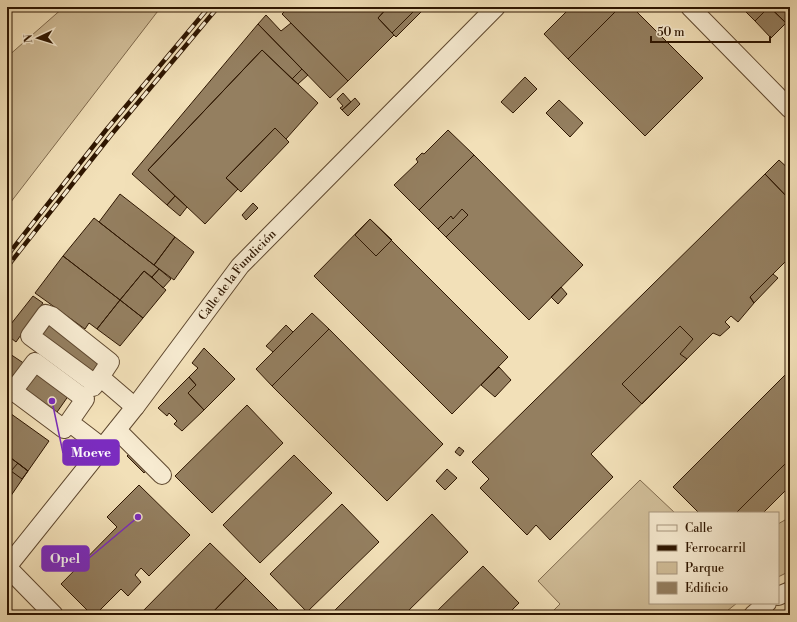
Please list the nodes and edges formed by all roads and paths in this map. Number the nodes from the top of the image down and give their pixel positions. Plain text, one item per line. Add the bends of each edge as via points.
1 (496, 7) edge
2 (690, 7) edge
3 (790, 109) edge
4 (93, 387) junction
5 (135, 407) junction
6 (69, 422) junction
7 (117, 430) junction
8 (103, 448) junction
9 (162, 475) dead end
10 (7, 567) edge
11 (790, 590) edge
12 (779, 596) edge
13 (767, 604) edge
14 (54, 615) edge
15 (753, 615) edge

1 - 5 street, Calle de la Fundición via 240,266
2 - 3 street
4 - 4 street via 30,336 46,314 110,362
4 - 5 street
4 - 6 street
4 - 6 street via 35,362 13,391 64,429
5 - 7 street, Calle de la Fundición
6 - 8 street
7 - 8 street, Calle de la Fundición
7 - 9 street
8 - 10 street, Calle de la Fundición
10 - 14 street
11 - 12 street
13 - 15 street

